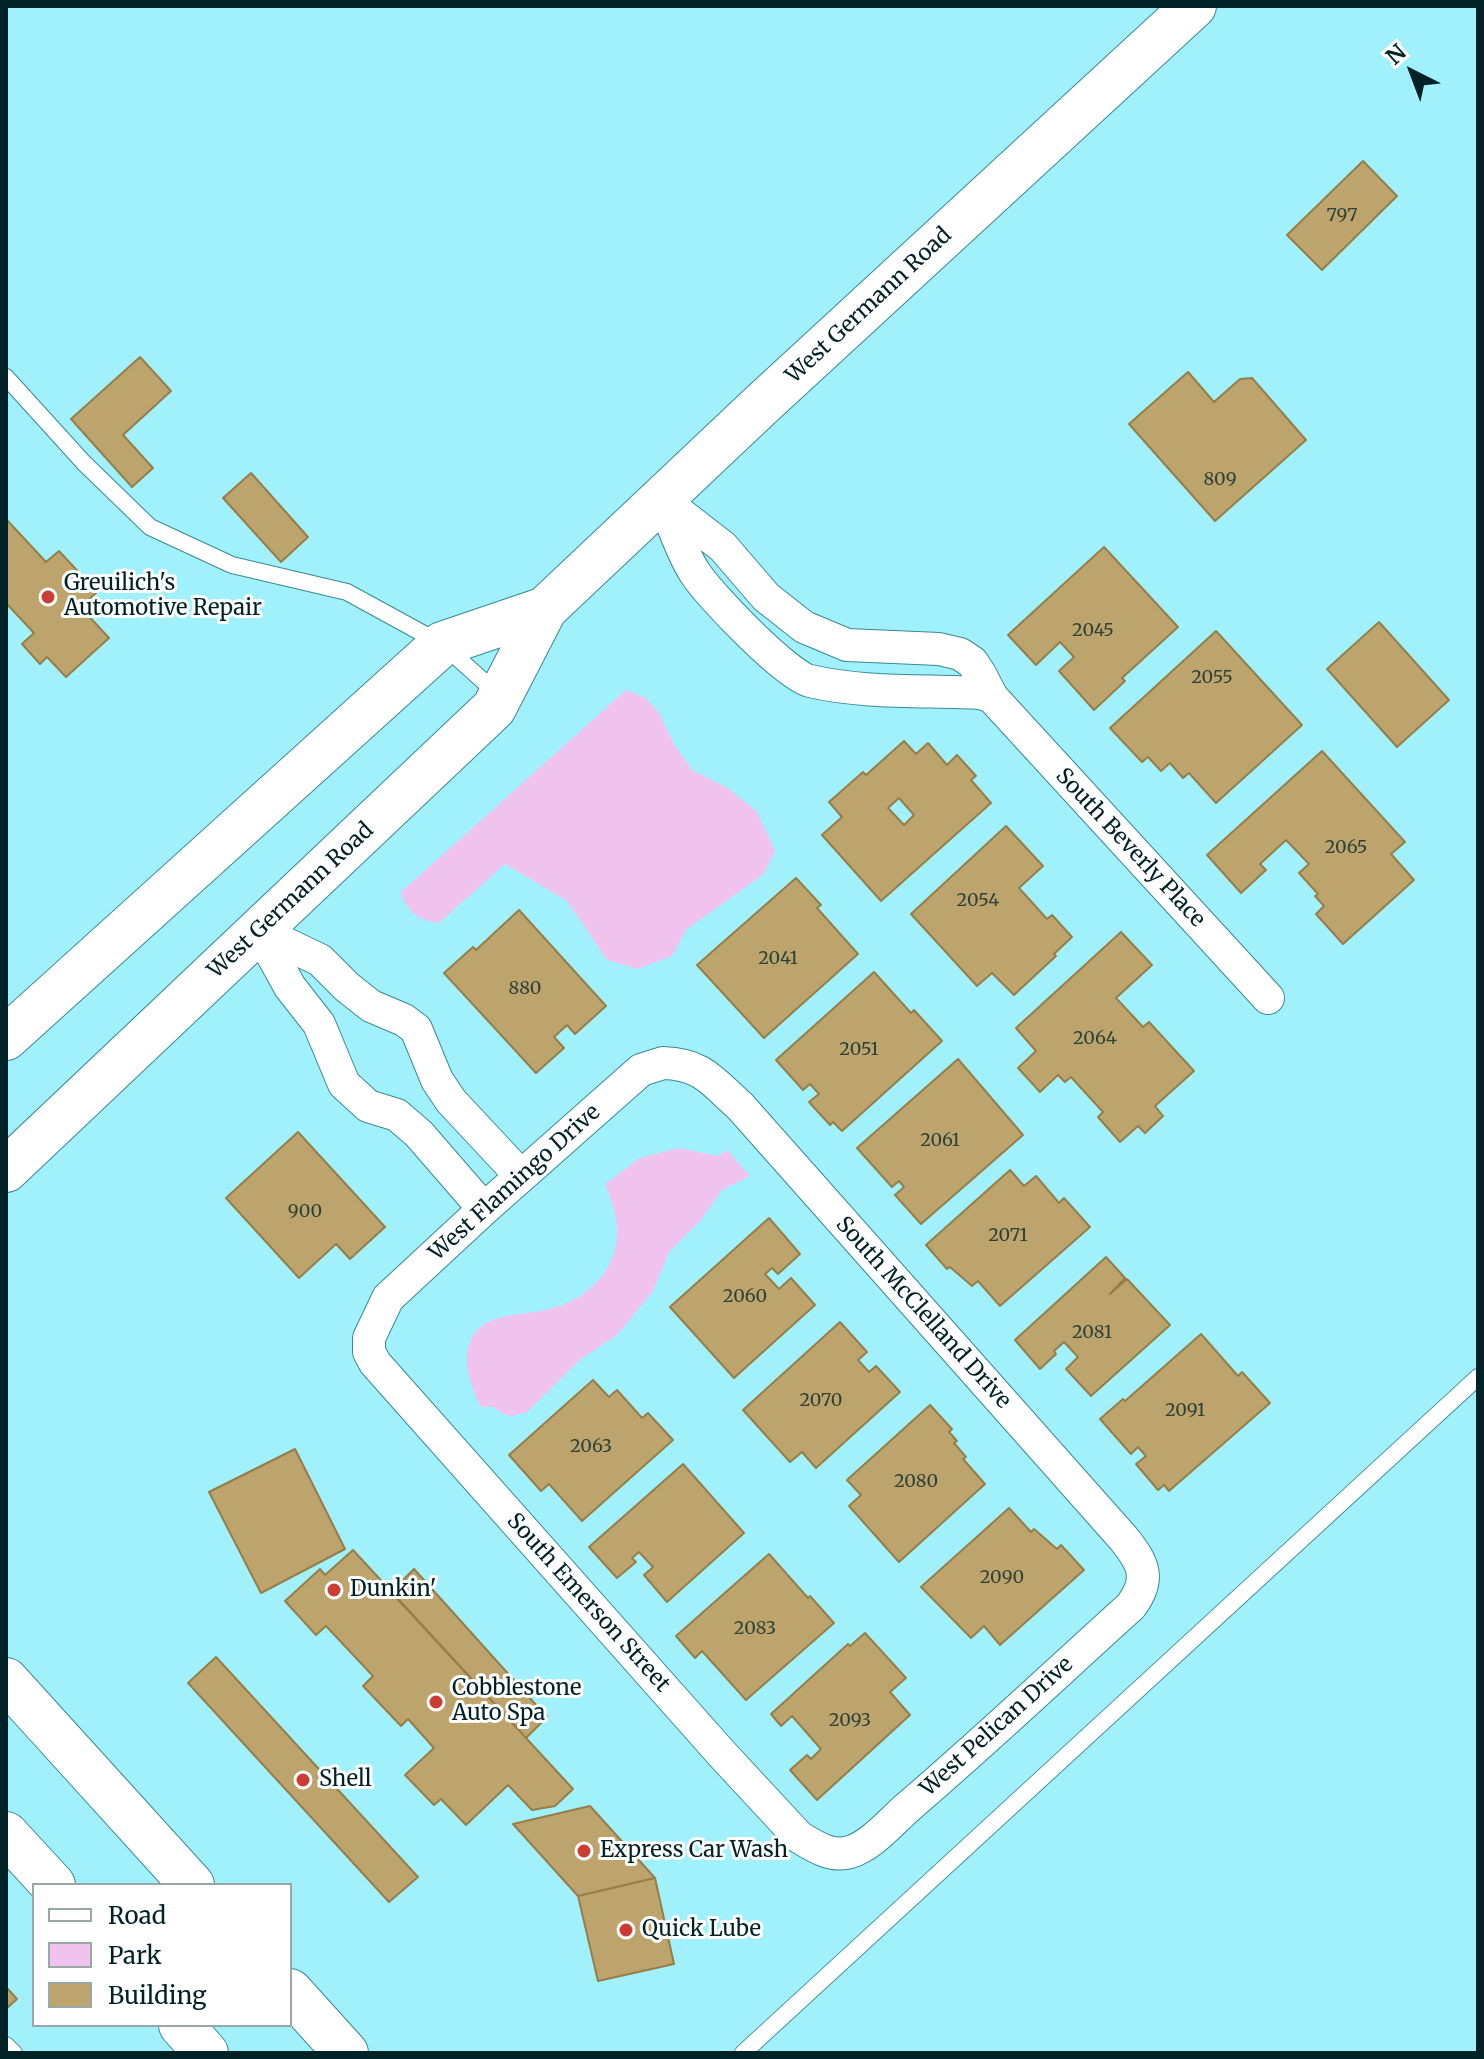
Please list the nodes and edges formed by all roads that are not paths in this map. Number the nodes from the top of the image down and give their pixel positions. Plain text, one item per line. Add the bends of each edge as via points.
1 (1194, 6) edge
2 (6, 377) edge
3 (662, 500) junction
4 (545, 609) junction
5 (804, 627) junction
6 (442, 644) junction
7 (783, 665) junction
8 (986, 695) junction
9 (500, 696) junction
10 (259, 931) junction
11 (1268, 998) dead end
12 (6, 1038) edge
13 (686, 1064) joint
14 (437, 1080) junction
15 (397, 1115) junction
16 (6, 1170) edge
17 (521, 1176) junction
18 (484, 1209) junction
19 (369, 1338) joint
20 (1478, 1377) edge
21 (1144, 1576) joint
22 (6, 1680) edge
23 (6, 1834) edge
24 (829, 1852) joint
25 (51, 1883) edge
26 (190, 1883) edge
27 (292, 1994) edge
28 (183, 2027) edge
29 (6, 2045) edge
30 (337, 2050) edge
31 (14, 2053) edge
32 (206, 2053) edge
33 (743, 2053) edge

1 - 3 main road, West Germann Road
2 - 6 lane via 150,527 232,565 347,592
3 - 4 main road, West Germann Road
3 - 5 street, South Beverly Place via 723,547 766,597
3 - 7 street via 695,573
4 - 6 main road, West Germann Road
4 - 9 main road, West Germann Road
5 - 7 street
5 - 8 street, South Beverly Place via 847,645 960,654 980,674
6 - 9 lane
6 - 12 main road, West Germann Road
7 - 8 street via 806,681
8 - 11 street, South Beverly Place
9 - 10 main road, West Germann Road via 494,708
10 - 14 street via 320,960 371,1006 416,1029
10 - 15 street via 290,987 319,1024 344,1084 368,1106
10 - 16 main road, West Germann Road
13 - 17 street, West Flamingo Drive via 663,1063 641,1070
13 - 21 street, South McClelland Drive via 705,1074 750,1118 1124,1539
14 - 15 street
14 - 17 street
15 - 18 street
17 - 18 street, West Flamingo Drive
18 - 19 street, West Flamingo Drive via 388,1298
19 - 24 street, South Emerson Street via 375,1363 711,1742 799,1837
20 - 33 lane
21 - 24 street, West Pelican Drive via 1142,1591 1131,1606 928,1791 861,1847
22 - 26 main road
23 - 25 main road
27 - 30 main road
28 - 32 main road
29 - 31 lane

